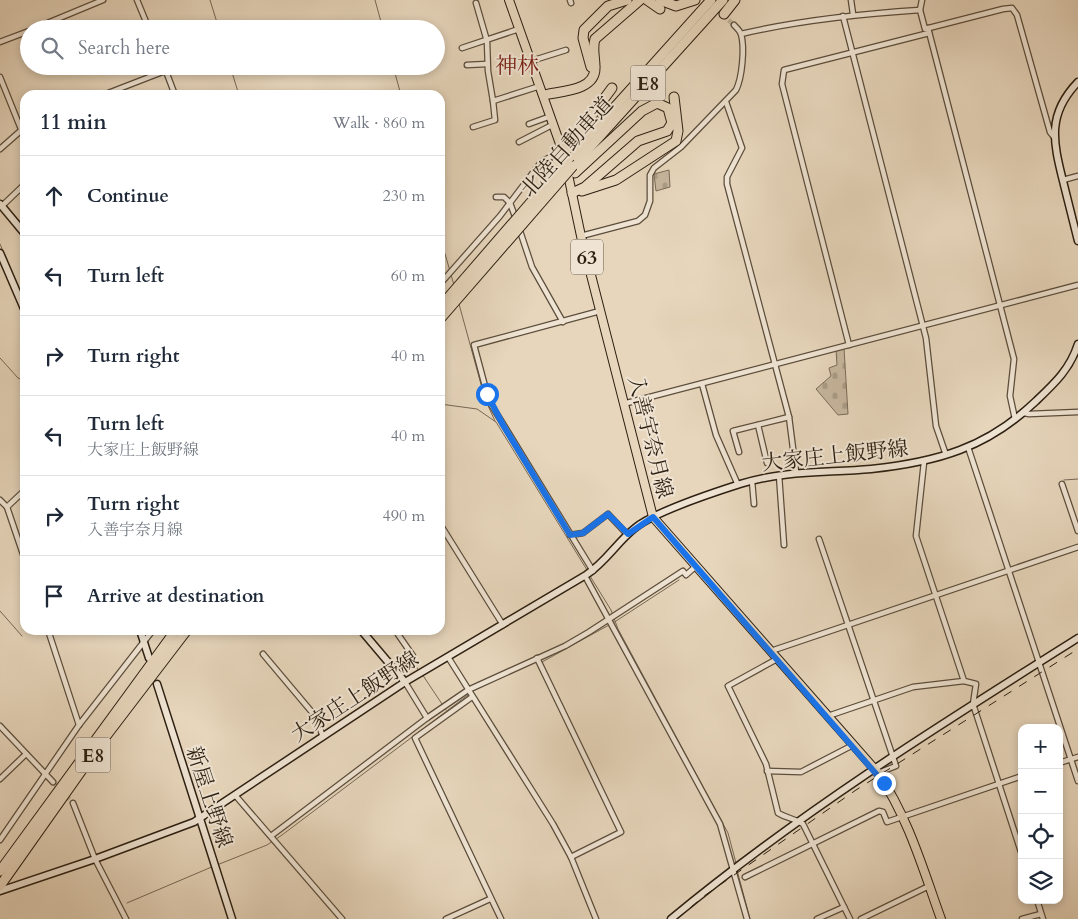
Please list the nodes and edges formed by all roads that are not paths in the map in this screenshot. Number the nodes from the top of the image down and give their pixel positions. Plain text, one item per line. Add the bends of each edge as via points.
1 (103, 0) edge
2 (137, 0) edge
3 (509, 0) edge
4 (627, 0) edge
5 (640, 0) edge
6 (695, 0) edge
7 (712, 0) edge
8 (723, 0) edge
9 (735, 0) edge
10 (851, 0) edge
11 (922, 0) edge
12 (476, 3) dead end
13 (654, 5) edge
14 (920, 10) junction
15 (724, 14) dead end
16 (853, 14) junction
17 (842, 16) junction
18 (55, 20) edge
19 (145, 20) edge
20 (734, 25) tunnel mouth
21 (519, 30) junction
22 (929, 31) junction
23 (20, 34) edge
24 (741, 34) junction
25 (487, 41) junction
26 (0, 42) edge
27 (462, 48) dead end
28 (566, 50) dead end
29 (852, 52) junction
30 (531, 61) junction
31 (487, 64) junction
32 (467, 65) dead end
33 (151, 75) edge
34 (167, 75) edge
35 (0, 77) edge
36 (1078, 82) edge
37 (540, 86) junction
38 (612, 88) dead end
39 (115, 90) edge
40 (173, 90) edge
41 (544, 95) junction
42 (677, 99) dead end
43 (493, 101) junction
44 (726, 102) junction
45 (553, 120) junction
46 (20, 121) edge
47 (529, 124) dead end
48 (473, 127) dead end
49 (20, 131) edge
50 (1054, 137) junction
51 (519, 142) dead end
52 (0, 149) edge
53 (569, 159) junction
54 (1078, 176) edge
55 (1063, 180) junction
56 (20, 188) edge
57 (572, 192) junction
58 (496, 198) dead end
59 (510, 203) junction
60 (1, 205) edge
61 (20, 228) edge
62 (508, 233) junction
63 (582, 236) junction
64 (1078, 241) edge
65 (0, 253) edge
66 (445, 278) edge
67 (1078, 285) edge
68 (20, 299) edge
69 (445, 302) edge
70 (1000, 305) junction
71 (600, 311) junction
72 (445, 313) edge
73 (562, 322) junction
74 (923, 325) junction
75 (1078, 344) edge
76 (850, 345) junction
77 (775, 364) junction
78 (702, 384) junction
79 (623, 404) junction
80 (1078, 412) edge
81 (1024, 413) junction
82 (789, 417) junction
83 (1015, 419) junction
84 (758, 425) junction
85 (968, 448) junction
86 (739, 452) dead end
87 (946, 455) junction
88 (767, 462) dead end
89 (924, 462) junction
90 (796, 472) junction
91 (778, 475) junction
92 (752, 481) junction
93 (1062, 484) dead end
94 (738, 485) junction
95 (20, 495) edge
96 (0, 500) edge
97 (754, 504) dead end
98 (7, 507) junction
99 (653, 517) junction
100 (1078, 531) edge
101 (445, 532) edge
102 (628, 534) junction
103 (570, 535) junction
104 (819, 539) dead end
105 (20, 545) edge
106 (784, 545) dead end
107 (1078, 547) edge
108 (695, 567) junction
109 (1008, 570) junction
110 (593, 571) junction
111 (585, 576) junction
112 (935, 596) junction
113 (608, 618) junction
114 (848, 624) junction
115 (503, 625) junction
116 (50, 635) edge
117 (142, 635) edge
118 (149, 635) edge
119 (172, 635) edge
120 (183, 635) edge
121 (365, 635) edge
122 (398, 635) edge
123 (1078, 638) edge
124 (144, 642) junction
125 (769, 651) junction
126 (263, 654) dead end
127 (413, 656) dead end
128 (448, 657) junction
129 (149, 658) dead end
130 (537, 658) junction
131 (777, 659) junction
132 (1039, 662) junction
133 (964, 681) junction
134 (405, 682) junction
135 (156, 684) dead end
136 (468, 690) junction
137 (472, 697) junction
138 (874, 701) junction
139 (973, 704) junction
140 (828, 716) junction
141 (427, 718) junction
142 (79, 725) junction
143 (0, 726) edge
144 (323, 737) junction
145 (853, 745) junction
146 (26, 754) junction
147 (892, 756) junction
148 (1078, 757) edge
149 (1071, 759) junction
150 (1063, 762) edge
151 (876, 770) junction
152 (767, 771) junction
153 (46, 775) junction
154 (1018, 777) edge
155 (0, 779) edge
156 (1078, 781) edge
157 (53, 782) tunnel mouth
158 (999, 784) junction
159 (235, 795) junction
160 (73, 803) tunnel mouth
161 (903, 816) junction
162 (199, 818) junction
163 (798, 820) junction
164 (271, 836) junction
165 (0, 840) edge
166 (812, 842) junction
167 (1018, 843) edge
168 (571, 857) junction
169 (96, 859) junction
170 (734, 869) junction
171 (0, 871) edge
172 (745, 877) dead end
173 (2, 884) edge
174 (929, 886) junction
175 (0, 891) edge
176 (490, 899) junction
177 (1038, 904) edge
178 (844, 906) junction
179 (1042, 916) edge
180 (126, 919) edge
181 (232, 919) edge
182 (342, 919) edge
183 (446, 919) edge
184 (501, 919) edge
185 (596, 919) edge
186 (671, 919) edge
187 (747, 919) edge
188 (817, 919) edge
189 (850, 919) edge
190 (862, 919) edge
191 (941, 919) edge
192 (1022, 919) edge

1 - 18 street
2 - 19 street
3 - 21 main road, 入善宇奈月線 / 63
4 - 41 highway via 608,6 584,30 591,67 587,81
5 - 41 highway via 595,39 595,73 591,81 582,87
6 - 13 highway via 676,6
7 - 53 highway, 北陸自動車道 / E8
8 - 53 highway, 北陸自動車道 / E8
9 - 15 highway
10 - 16 street
11 - 14 street
12 - 25 street
14 - 16 street
14 - 22 street via 925,29
16 - 17 street
17 - 24 street
17 - 29 street
20 - 24 street
21 - 25 street
21 - 30 main road, 入善宇奈月線 / 63
22 - 29 street
22 - 50 street via 1012,8 1017,15
22 - 70 street
23 - 26 street
24 - 44 street via 740,83
25 - 27 street
25 - 31 street
28 - 30 street
29 - 74 street
29 - 76 street via 784,70 782,84
30 - 37 main road, 入善宇奈月線 / 63
31 - 32 street
31 - 43 street
33 - 39 street
34 - 40 street
35 - 46 street
36 - 50 main road via 1059,109
37 - 41 main road, 入善宇奈月線 / 63
37 - 43 street
38 - 53 highway
41 - 45 main road, 入善宇奈月線 / 63
42 - 57 highway via 678,136 671,146 616,180
43 - 48 street via 495,120
44 - 63 street via 681,147 654,168 650,175 650,201 645,216 638,221
44 - 77 street via 742,148 727,177 727,184
45 - 47 street
45 - 51 street
45 - 53 main road, 入善宇奈月線 / 63
49 - 52 street
50 - 55 main road
53 - 57 main road, 入善宇奈月線 / 63
53 - 57 highway via 649,106 662,104 668,108 672,123 667,131 638,141 585,187
53 - 59 street via 541,162
53 - 62 highway, 北陸自動車道 / E8, bridge
53 - 62 highway, bridge
54 - 55 street
55 - 64 main road
56 - 60 street
57 - 63 main road, 入善宇奈月線 / 63
58 - 59 street via 504,196
59 - 66 street
59 - 73 street via 532,267
60 - 61 main road
62 - 69 highway, 北陸自動車道 / E8, bridge
62 - 72 highway, 北陸自動車道 / E8, bridge
63 - 71 main road, 入善宇奈月線 / 63
65 - 68 main road
67 - 70 street
70 - 74 street
70 - 83 street via 1014,359 1010,396
71 - 73 street
71 - 79 main road, 入善宇奈月線 / 63
73 - 103 street via 474,345 489,401
74 - 76 street
74 - 87 street via 936,426
75 - 81 main road, 大家庄上飯野線 via 1074,358 1061,377
76 - 77 street
77 - 78 street
77 - 82 street
78 - 79 street
78 - 94 street via 716,435
79 - 99 main road, 入善宇奈月線 / 63
80 - 81 street
81 - 83 main road, 大家庄上飯野線
82 - 84 street
82 - 90 street
83 - 85 main road, 大家庄上飯野線
84 - 86 street via 733,431
84 - 88 street
85 - 87 main road, 大家庄上飯野線
85 - 109 street
87 - 89 main road, 大家庄上飯野線
89 - 90 main road, 大家庄上飯野線
89 - 112 street via 916,536
90 - 91 main road, 大家庄上飯野線
91 - 92 main road, 大家庄上飯野線
91 - 106 street
92 - 94 main road, 大家庄上飯野線
92 - 97 street
93 - 100 street
94 - 99 main road, 大家庄上飯野線
95 - 98 street
96 - 98 street
98 - 105 street
99 - 102 main road, 大家庄上飯野線
99 - 108 main road, 入善宇奈月線 / 63
101 - 115 street
102 - 103 street via 608,514 583,533
102 - 110 main road, 大家庄上飯野線
103 - 110 street
104 - 114 street
107 - 109 street
108 - 113 street via 686,575 683,570
108 - 125 main road, 入善宇奈月線 / 63
109 - 112 street
109 - 132 street
110 - 111 main road, 大家庄上飯野線
111 - 113 street
111 - 115 main road, 大家庄上飯野線
112 - 114 street
112 - 133 street
113 - 130 street via 565,646
113 - 170 street via 720,824
114 - 125 street
114 - 138 street
115 - 128 main road, 大家庄上飯野線
116 - 142 street
117 - 124 main road
118 - 124 street
119 - 171 highway, E8
120 - 173 highway, E8 via 103,740
121 - 134 main road
122 - 127 street
123 - 132 main road
124 - 129 main road
124 - 142 street
125 - 131 main road, 入善宇奈月線 / 63
126 - 144 street via 316,717
128 - 134 main road, 大家庄上飯野線
128 - 136 street
130 - 136 street
130 - 168 street via 621,832
131 - 140 main road, 入善宇奈月線 / 63
131 - 152 street via 728,686
132 - 139 main road
132 - 149 street
133 - 138 street via 913,687
133 - 139 street via 976,684
134 - 141 street
134 - 144 main road, 大家庄上飯野線
135 - 162 main road, 新屋上野線
136 - 137 street
136 - 141 street
137 - 168 street
137 - 176 street via 415,738
138 - 140 street
138 - 147 street
139 - 147 main road
139 - 158 street
140 - 145 main road, 入善宇奈月線 / 63
141 - 164 street
142 - 153 street
143 - 146 street
144 - 159 main road, 大家庄上飯野線
145 - 151 main road, 入善宇奈月線 / 63
145 - 152 street via 802,772
146 - 153 street
146 - 155 street
147 - 151 main road
148 - 149 street
149 - 150 street
149 - 156 street
151 - 161 main road, 入善宇奈月線 / 63
151 - 163 main road
152 - 163 street via 778,813
153 - 157 street
153 - 165 street
154 - 158 street
158 - 161 street
158 - 167 street
159 - 162 main road, 大家庄上飯野線
159 - 164 street
160 - 169 street
161 - 166 street via 887,822 883,812 879,811
161 - 174 main road, 入善宇奈月線 / 63
162 - 169 main road, 大家庄上飯野線
162 - 181 main road, 新屋上野線
163 - 166 street
163 - 170 main road
164 - 182 street
166 - 172 street
166 - 178 street
168 - 185 street
169 - 175 main road, 大家庄上飯野線
169 - 180 street
170 - 186 main road
170 - 187 street
174 - 190 street
174 - 191 main road, 入善宇奈月線 / 63
176 - 183 street
176 - 184 street
177 - 179 street
178 - 188 street
178 - 189 street
179 - 192 street

